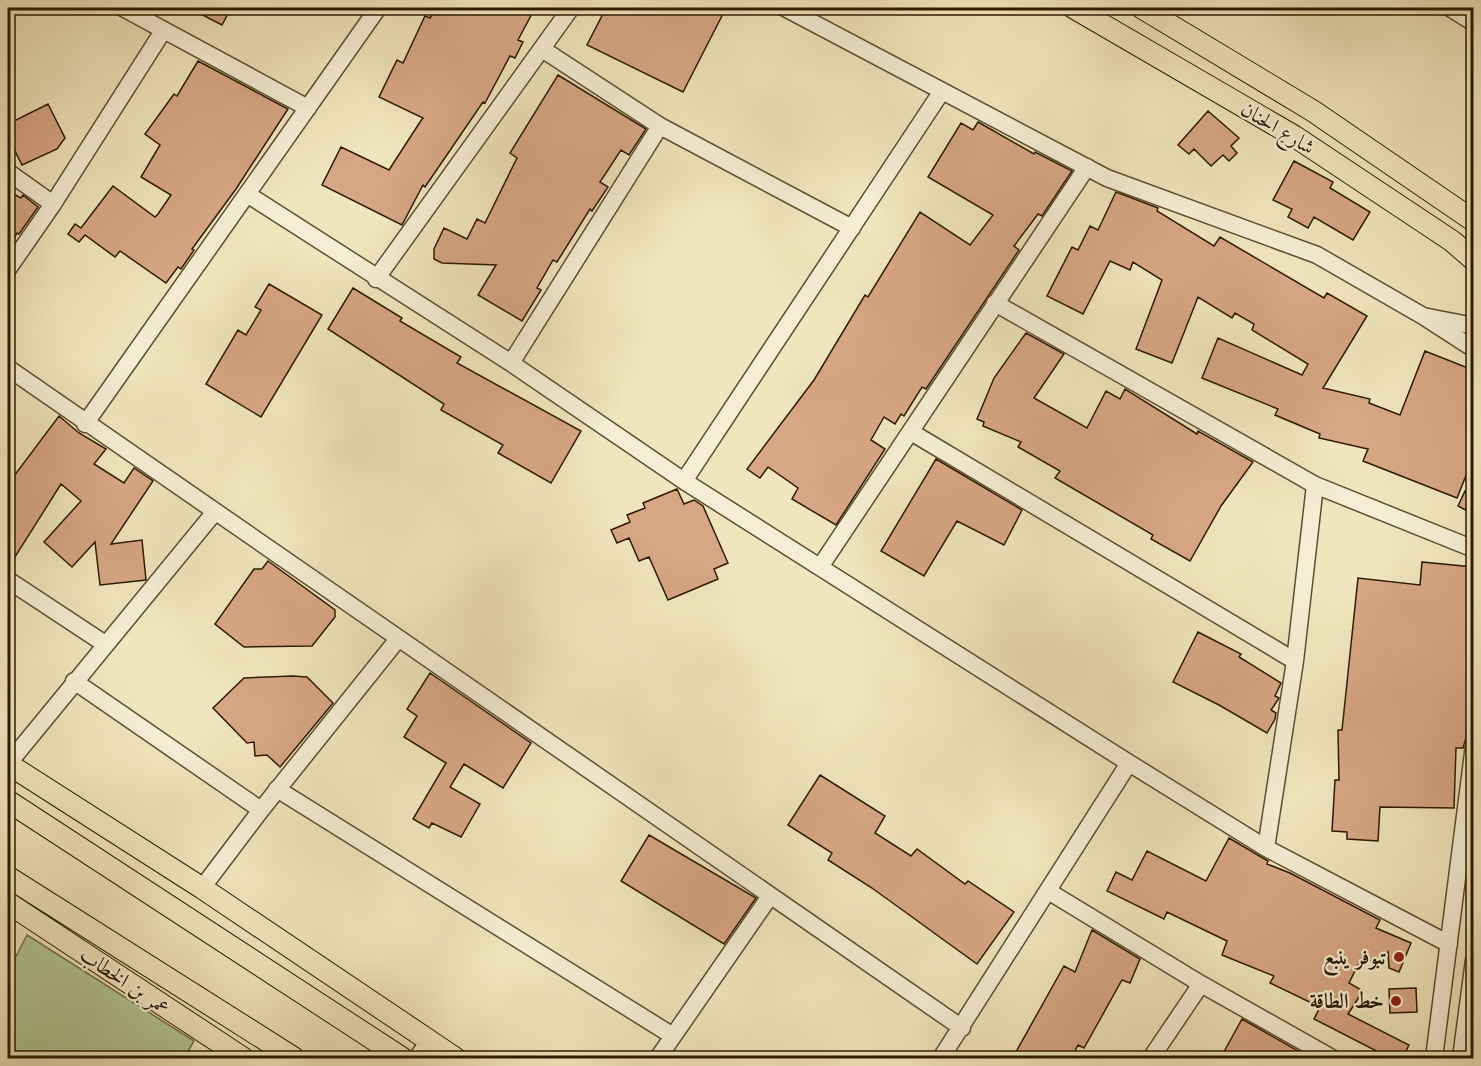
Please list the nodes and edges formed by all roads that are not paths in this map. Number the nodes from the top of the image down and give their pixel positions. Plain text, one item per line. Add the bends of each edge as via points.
1 (123, 8) edge
2 (378, 8) edge
3 (571, 8) edge
4 (785, 8) edge
5 (1074, 8) edge
6 (1142, 8) edge
7 (1450, 8) edge
8 (1472, 18) edge
9 (164, 31) junction
10 (542, 49) junction
11 (942, 91) junction
12 (308, 108) junction
13 (660, 126) junction
14 (1087, 167) junction
15 (8, 172) edge
16 (247, 194) junction
17 (53, 204) junction
18 (1472, 215) edge
19 (852, 228) junction
20 (1473, 260) edge
21 (8, 269) edge
22 (376, 279) junction
23 (995, 303) junction
24 (1423, 316) junction
25 (1473, 326) edge
26 (1473, 349) edge
27 (511, 363) junction
28 (8, 368) edge
29 (85, 424) junction
30 (911, 432) junction
31 (684, 481) junction
32 (1315, 485) junction
33 (214, 513) junction
34 (1473, 549) edge
35 (820, 567) junction
36 (8, 580) edge
37 (398, 639) junction
38 (105, 644) junction
39 (1295, 660) junction
40 (74, 681) junction
41 (1473, 745) edge
42 (1129, 763) junction
43 (8, 764) edge
44 (277, 789) junction
45 (8, 801) edge
46 (261, 810) junction
47 (1266, 848) junction
48 (8, 877) edge
49 (202, 888) junction
50 (1048, 891) junction
51 (770, 896) junction
52 (8, 903) edge
53 (1449, 944) junction
54 (1473, 960) edge
55 (1201, 984) junction
56 (962, 1028) junction
57 (673, 1036) junction
58 (423, 1050) edge
59 (243, 1059) edge
60 (294, 1059) edge
61 (402, 1059) edge
62 (455, 1059) edge
63 (658, 1059) edge
64 (941, 1059) edge
65 (1151, 1059) edge
66 (1332, 1059) edge
67 (1434, 1059) edge
68 (1461, 1059) edge

1 - 9 street
2 - 12 street
3 - 10 street
4 - 11 street
5 - 20 main road, شارع الحنان via 1294,136
6 - 18 main road, شارع الحنان via 1314,111
7 - 8 street
9 - 12 street
9 - 17 street
10 - 13 street
10 - 22 street
11 - 14 street
11 - 19 street
12 - 16 street
13 - 19 street
13 - 27 street
14 - 23 street
14 - 24 street via 1107,178 1317,255
15 - 17 street
16 - 22 street
16 - 29 street
17 - 21 street
19 - 31 street
22 - 27 street
23 - 30 street
23 - 32 street
24 - 25 street
24 - 26 street
27 - 31 street
28 - 29 street
29 - 33 street
30 - 35 street
30 - 39 street
31 - 35 street
32 - 34 street
32 - 39 street
33 - 37 street
33 - 38 street
35 - 42 street
36 - 38 street
37 - 44 street
37 - 51 street
38 - 40 street
39 - 47 street
40 - 43 street
40 - 46 street
41 - 53 street
42 - 47 street
42 - 50 street
43 - 49 main road
44 - 46 street
44 - 57 street
45 - 61 main road
46 - 49 street
47 - 53 street
48 - 60 main road
49 - 58 main road
50 - 55 street
50 - 56 street
51 - 56 street
51 - 57 street
52 - 59 main road, عمر بن الخطاب
53 - 67 street
54 - 68 street
55 - 65 street
55 - 66 street
56 - 64 street
57 - 63 street
58 - 62 main road

